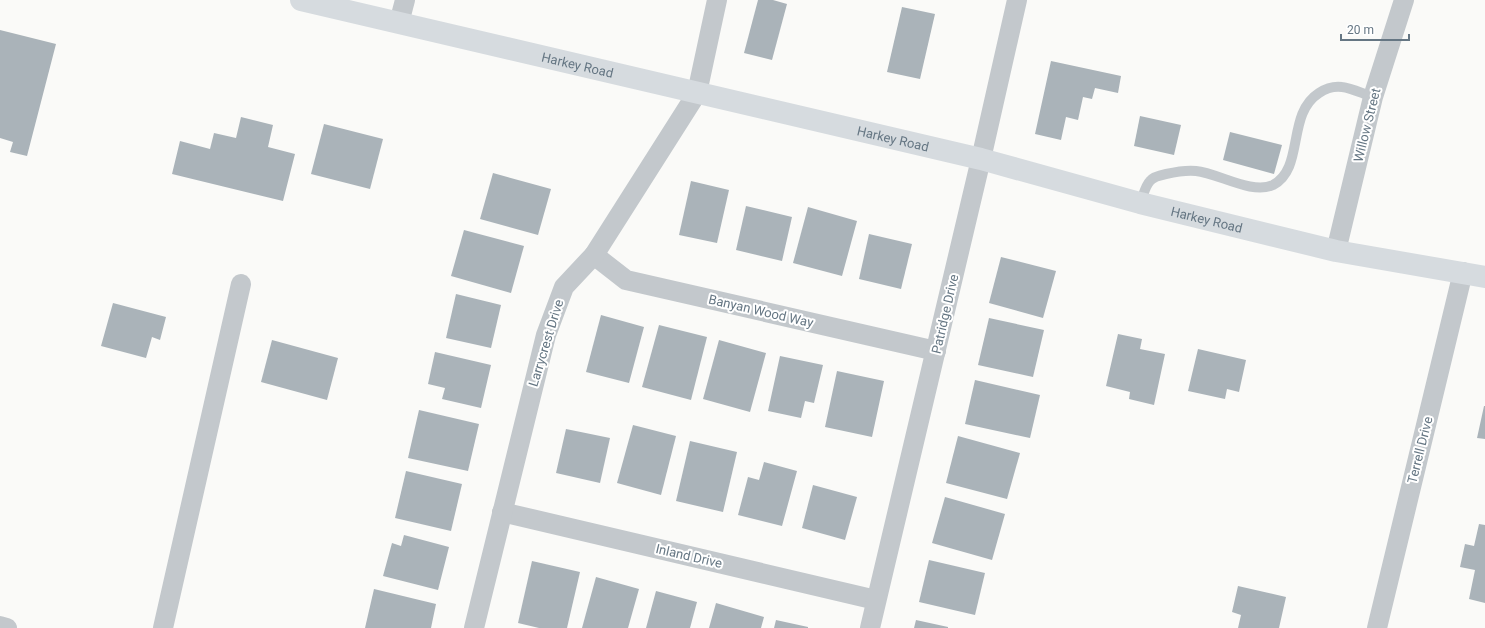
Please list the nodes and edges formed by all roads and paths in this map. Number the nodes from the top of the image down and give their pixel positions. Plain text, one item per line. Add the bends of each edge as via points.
1 (301, 0) edge
2 (405, 0) edge
3 (717, 0) edge
4 (1017, 0) edge
5 (1404, 0) edge
6 (399, 23) junction
7 (697, 93) junction
8 (1373, 97) junction
9 (982, 159) junction
10 (1140, 203) junction
11 (1336, 251) junction
12 (594, 255) junction
13 (1463, 272) junction
14 (1485, 277) edge
15 (241, 284) dead end
16 (936, 351) junction
17 (502, 512) junction
18 (876, 600) junction
19 (0, 626) edge
20 (7, 628) edge
21 (163, 628) edge
22 (474, 628) edge
23 (870, 628) edge
24 (1377, 628) edge

1 - 6 street, Harkey Road
2 - 6 street
3 - 7 street, Larrycrest Drive
4 - 9 street, Patridge Drive
5 - 8 street, Willow Street
6 - 7 street, Harkey Road
7 - 9 street, Harkey Road
7 - 12 street, Larrycrest Drive
8 - 10 lane via 1334,87 1312,97 1301,116 1289,167 1273,185 1256,187 1196,171 1171,173 1150,181
8 - 11 street, Willow Street
9 - 10 street, Harkey Road
9 - 16 street, Patridge Drive
10 - 11 street, Harkey Road
11 - 13 street, Harkey Road
12 - 16 street, Banyan Wood Way via 626,280
12 - 17 street, Larrycrest Drive via 564,287 546,335
13 - 14 street, Harkey Road
13 - 24 street, Terrell Drive
15 - 21 street
16 - 18 street, Patridge Drive
17 - 18 street, Inland Drive
17 - 22 street, Larrycrest Drive
18 - 23 street, Patridge Drive
19 - 20 street

